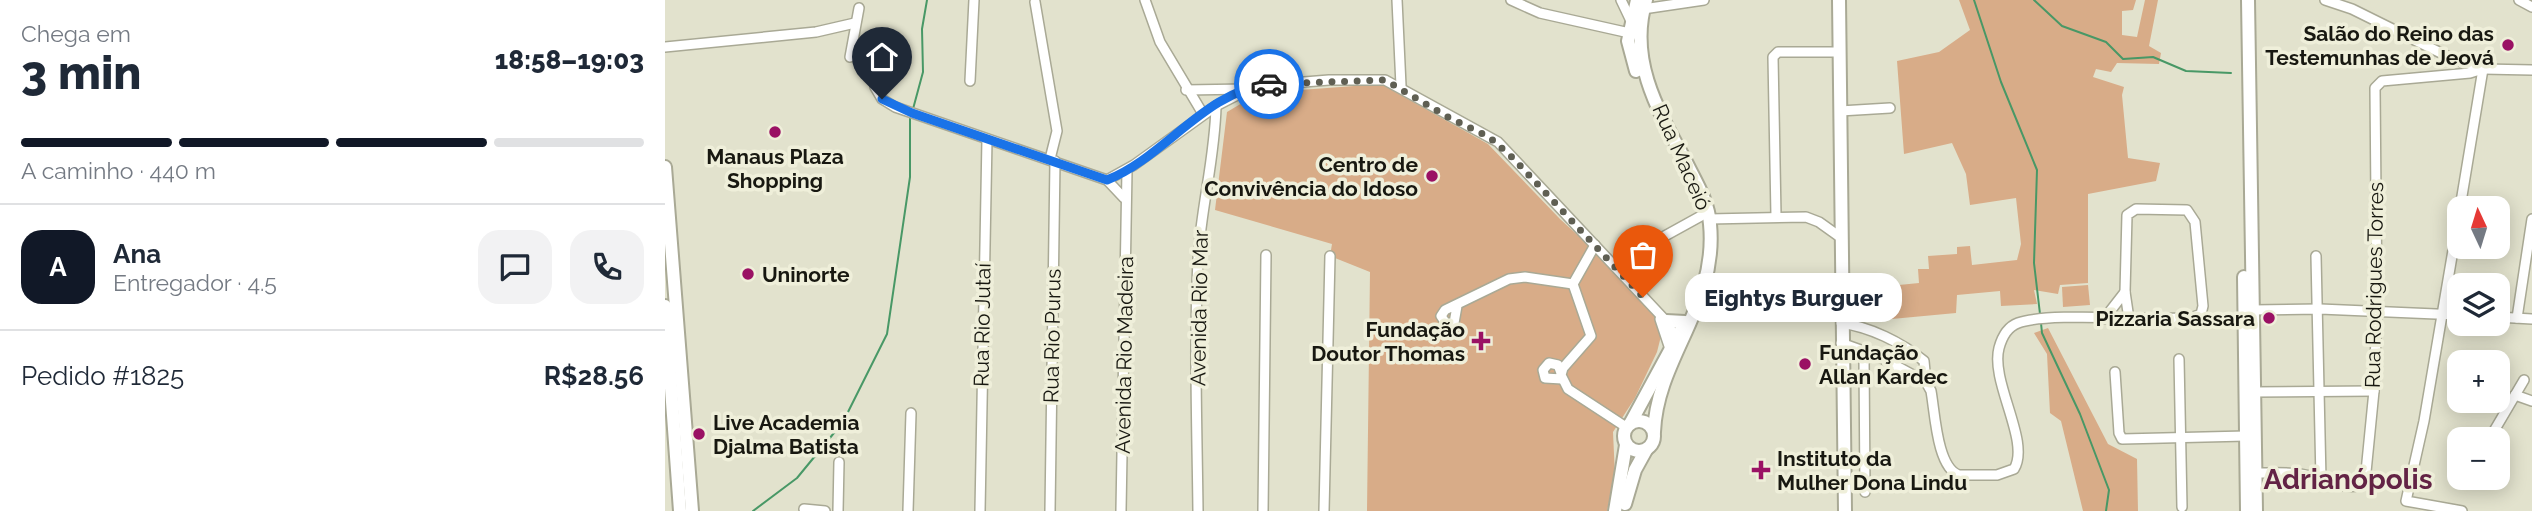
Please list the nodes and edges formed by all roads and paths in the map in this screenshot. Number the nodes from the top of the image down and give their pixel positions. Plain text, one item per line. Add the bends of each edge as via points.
1 (974, 0) edge
2 (1145, 0) edge
3 (1397, 0) edge
4 (1511, 0) edge
5 (1621, 0) edge
6 (1704, 0) edge
7 (1839, 0) edge
8 (2241, 0) edge
9 (2248, 0) edge
10 (2325, 0) edge
11 (2519, 0) edge
12 (1035, 2) edge
13 (1642, 3) edge
14 (2532, 7) edge
15 (859, 8) dead end
16 (855, 23) junction
17 (1633, 30) junction
18 (816, 32) junction
19 (852, 34) junction
20 (665, 47) edge
21 (1839, 52) junction
22 (850, 57) dead end
23 (2483, 69) junction
24 (2532, 70) edge
25 (970, 81) dead end
26 (1401, 86) junction
27 (875, 87) dead end
28 (1248, 89) junction
29 (1186, 90) junction
30 (1216, 106) junction
31 (1890, 108) dead end
32 (1840, 111) junction
33 (1203, 114) junction
34 (987, 139) junction
35 (1053, 160) junction
36 (665, 167) edge
37 (1126, 170) junction
38 (1107, 180) junction
39 (2462, 196) edge
40 (1125, 200) junction
41 (1776, 216) junction
42 (1705, 218) junction
43 (2532, 219) edge
44 (1840, 237) junction
45 (1595, 245) junction
46 (1266, 255) dead end
47 (1330, 256) dead end
48 (2316, 256) dead end
49 (2451, 259) edge
50 (1614, 264) junction
51 (1573, 284) junction
52 (2125, 292) junction
53 (665, 306) edge
54 (1457, 306) dead end
55 (2319, 309) junction
56 (2253, 310) junction
57 (2377, 310) junction
58 (2442, 314) junction
59 (2447, 314) edge
60 (1662, 318) junction
61 (2510, 318) edge
62 (2517, 318) junction
63 (2104, 319) junction
64 (2129, 319) junction
65 (2532, 319) edge
66 (1685, 322) junction
67 (1841, 323) junction
68 (1841, 343) junction
69 (1675, 345) junction
70 (1869, 353) junction
71 (2179, 359) dead end
72 (2115, 372) dead end
73 (2524, 380) dead end
74 (1926, 382) junction
75 (2321, 391) junction
76 (2374, 391) junction
77 (2253, 392) junction
78 (2515, 395) junction
79 (2532, 401) edge
80 (911, 413) dead end
81 (1628, 425) junction
82 (2496, 427) edge
83 (1654, 432) junction
84 (2246, 436) junction
85 (2180, 439) junction
86 (1626, 445) junction
87 (1646, 450) junction
88 (839, 462) dead end
89 (2256, 473) junction
90 (2322, 480) junction
91 (1865, 492) dead end
92 (2182, 507) dead end
93 (679, 508) edge
94 (804, 509) edge
95 (692, 511) edge
96 (825, 511) edge
97 (838, 511) edge
98 (908, 511) edge
99 (980, 511) edge
100 (1051, 511) edge
101 (1121, 511) edge
102 (1198, 511) edge
103 (1263, 511) edge
104 (1324, 511) edge
105 (1615, 511) edge
106 (1623, 511) edge
107 (1845, 511) edge
108 (2247, 511) edge
109 (2256, 511) edge
110 (2462, 511) edge

1 - 25 street
2 - 29 street via 1160,42
3 - 26 street
4 - 17 street via 1549,16
5 - 17 street
6 - 13 street
7 - 21 main road
8 - 84 main road
9 - 56 main road
10 - 23 street
11 - 14 street
12 - 35 street, Rua Rio Purus via 1057,131
13 - 17 main road, Rua Maceió
15 - 16 street
16 - 18 street
16 - 19 street
17 - 42 main road, Rua Maceió via 1643,68 1704,198
18 - 19 street
18 - 20 street
19 - 22 street
21 - 32 main road
21 - 41 street via 1778,52 1773,57
23 - 24 street
23 - 39 street
23 - 57 street, Rua Rodrigues Torres via 2382,81 2375,88
26 - 28 street via 1378,79 1278,83
26 - 45 street via 1498,142
27 - 34 street via 882,99 895,107
28 - 29 street
28 - 30 street
29 - 33 street
30 - 33 street
30 - 102 street, Avenida Rio Mar via 1216,148 1198,259
31 - 32 street
32 - 44 main road
33 - 37 street
34 - 35 street
34 - 99 street, Rua Rio Jutaí
35 - 38 street
35 - 100 street, Rua Rio Purus
36 - 95 main road
37 - 38 street
37 - 40 street, Avenida Rio Madeira
38 - 40 street
40 - 101 street, Avenida Rio Madeira
41 - 42 street
41 - 44 street via 1806,217
42 - 50 street
42 - 66 main road, Rua Maceió via 1702,264
42 - 69 main road, Rua Maceió via 1711,247 1704,288
43 - 62 street
44 - 67 main road
45 - 50 street
45 - 51 street
46 - 103 street
47 - 104 street
48 - 55 street
49 - 58 street
50 - 60 street
51 - 54 street via 1509,279
51 - 81 street via 1591,336 1561,376 1568,389
52 - 63 street
52 - 64 street
52 - 64 street via 2129,211 2179,208 2191,213 2201,314
53 - 93 main road
55 - 56 street
55 - 57 street
55 - 75 street
56 - 77 main road
57 - 58 street
57 - 76 street, Rua Rodrigues Torres
58 - 59 street
58 - 110 street via 2406,501
60 - 66 main road
60 - 69 street
61 - 62 street
62 - 65 street
63 - 64 street
63 - 74 street via 2032,320 2010,328 2002,337 1998,353 2002,386 2017,446 2017,465 2010,472 1965,475 1949,469 1940,449
66 - 69 main road, Rua Maceió
67 - 68 main road
67 - 74 street via 1888,338 1919,356 1926,367
68 - 70 street
68 - 107 main road
69 - 81 main road, Rua Maceió
69 - 83 main road, Rua Maceió via 1656,401
70 - 74 street
70 - 91 street via 1862,363
71 - 85 street
72 - 85 street via 2120,438
73 - 78 street
75 - 76 street
75 - 77 street
75 - 90 street
76 - 90 street, Rua Rodrigues Torres via 2362,485
77 - 89 main road
78 - 79 street
78 - 82 street
80 - 98 street
81 - 83 main road via 1644,422
81 - 86 main road via 1623,436
83 - 87 main road
84 - 85 street
84 - 108 main road
85 - 92 street
86 - 87 main road via 1635,451
86 - 105 main road
87 - 106 main road
88 - 97 street
89 - 90 street via 2300,474
89 - 109 main road
94 - 96 street

